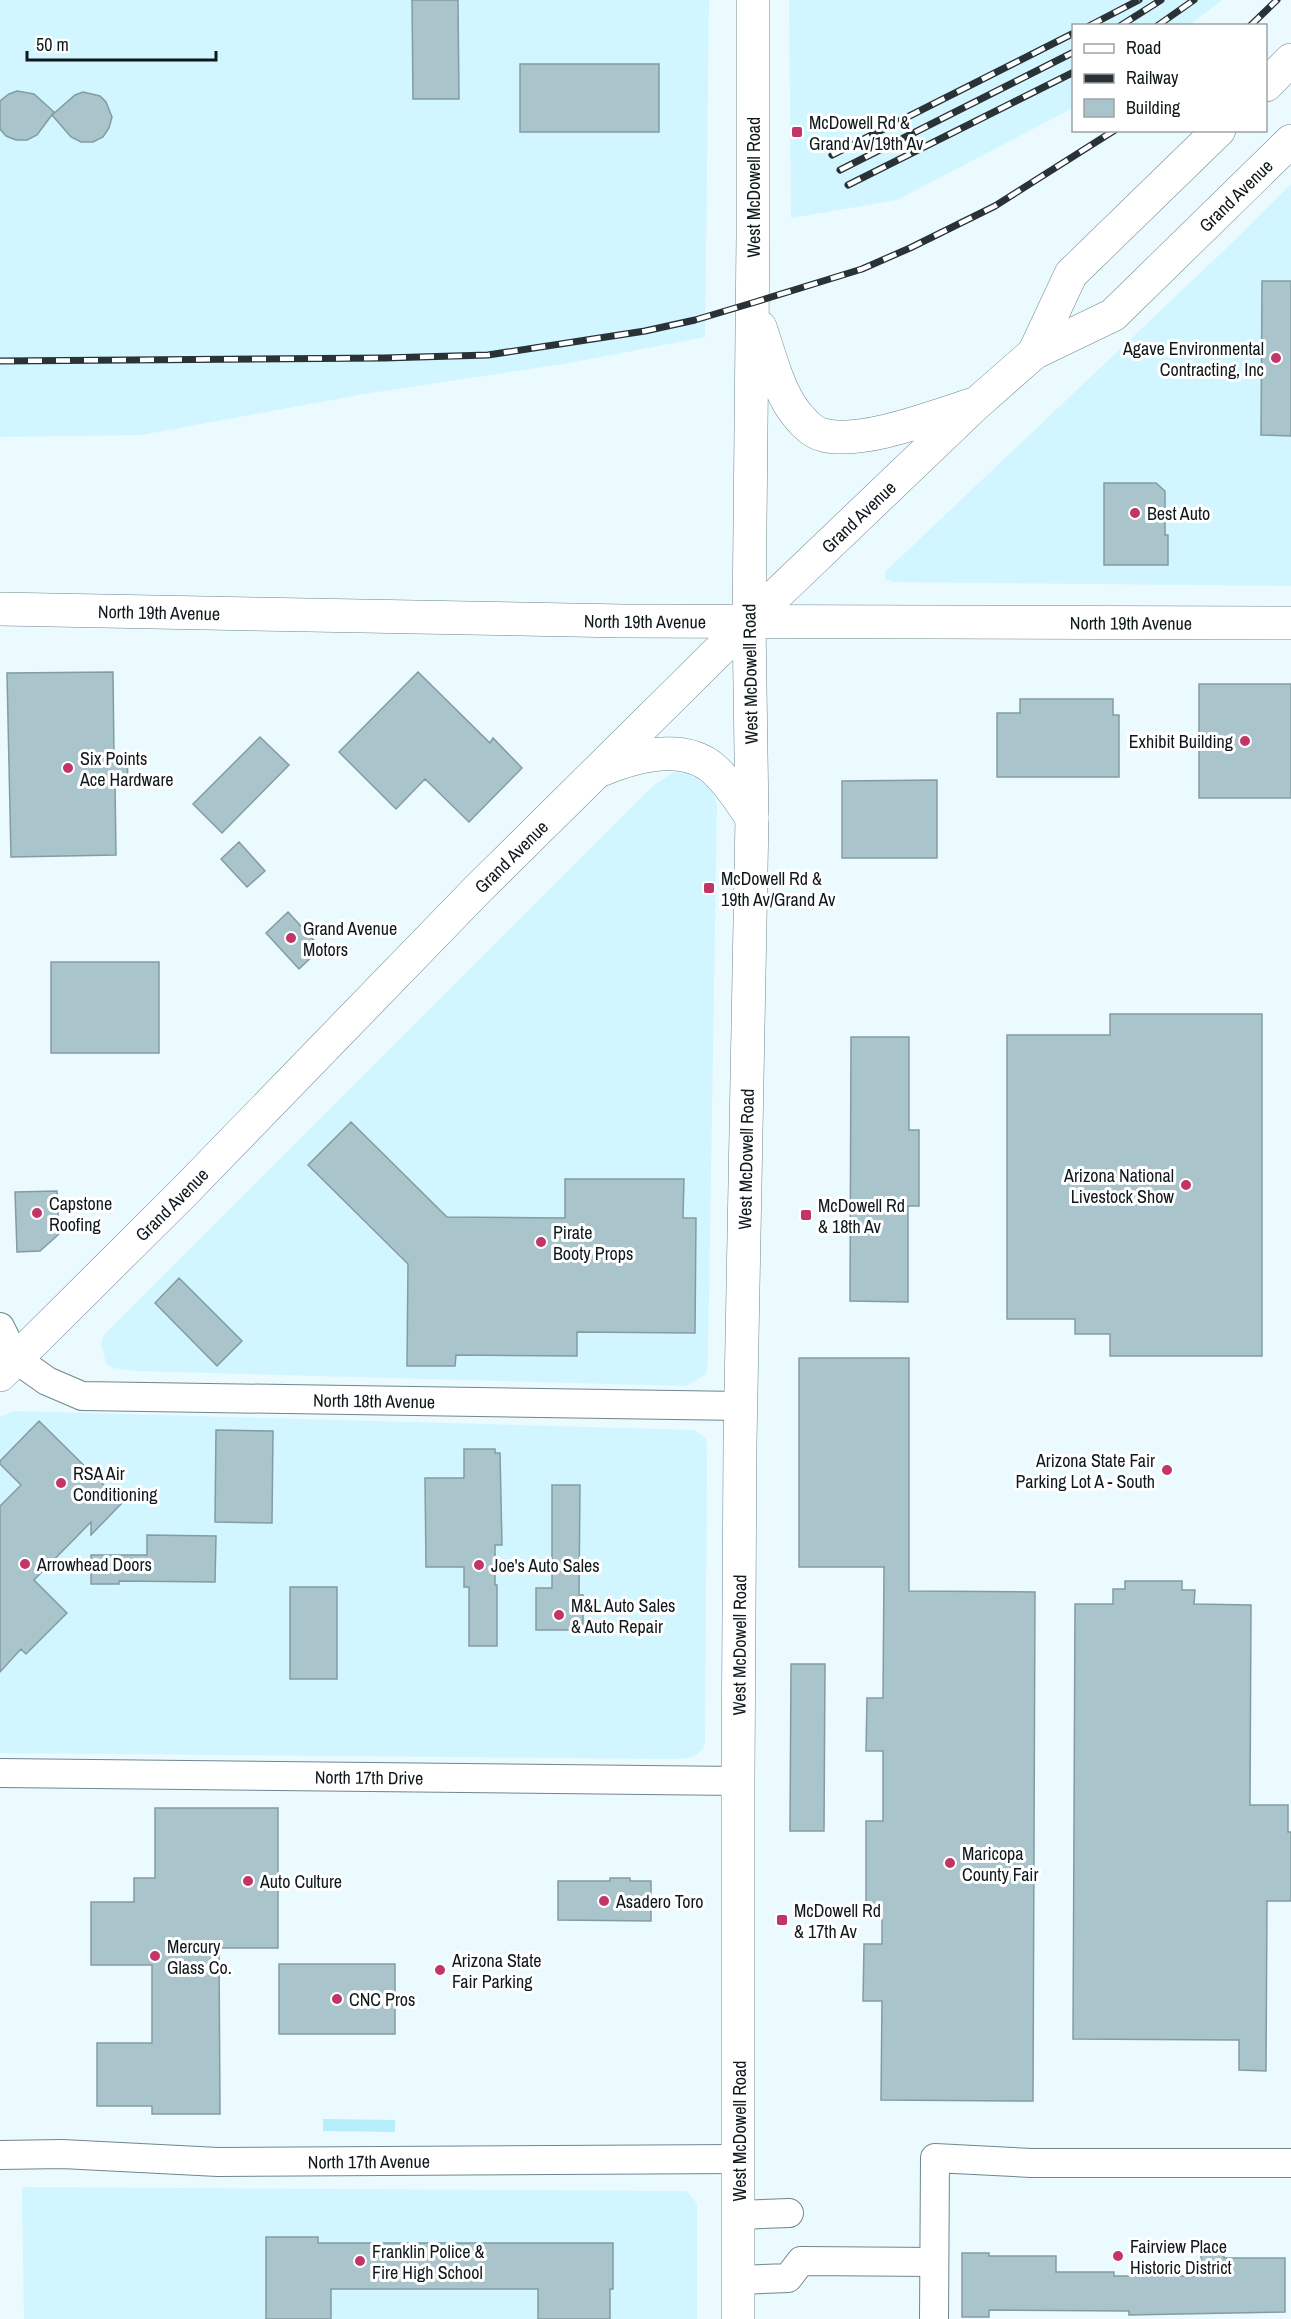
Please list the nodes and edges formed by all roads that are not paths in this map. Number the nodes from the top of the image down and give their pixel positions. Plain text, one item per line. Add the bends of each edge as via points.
1 (753, 0) edge
2 (1291, 60) edge
3 (1267, 84) edge
4 (1217, 132) edge
5 (1291, 141) edge
6 (752, 303) junction
7 (1034, 352) junction
8 (976, 404) junction
9 (0, 609) edge
10 (749, 621) junction
11 (1291, 623) edge
12 (597, 772) junction
13 (752, 818) junction
14 (0, 1327) edge
15 (8, 1367) edge
16 (741, 1406) junction
17 (0, 1773) edge
18 (738, 1781) junction
19 (0, 2155) edge
20 (739, 2159) junction
21 (1291, 2163) edge
22 (789, 2213) dead end
23 (738, 2215) junction
24 (934, 2262) junction
25 (738, 2280) junction
26 (738, 2319) edge
27 (934, 2319) edge

1 - 6 main road, West McDowell Road
2 - 3 main road
4 - 7 main road, Grand Avenue via 1071,274
5 - 7 main road, Grand Avenue via 1113,315
6 - 8 main road via 790,404 809,428 821,435 869,434
6 - 10 main road, West McDowell Road
7 - 8 main road, Grand Avenue
8 - 10 main road, Grand Avenue
9 - 10 main road, North 19th Avenue
10 - 11 main road, North 19th Avenue
10 - 12 main road, Grand Avenue
10 - 13 main road, West McDowell Road
12 - 13 main road via 654,755 692,757 702,760 729,784
12 - 15 main road, Grand Avenue
13 - 16 main road, West McDowell Road
14 - 15 street
15 - 16 street, North 18th Avenue via 82,1396
16 - 18 main road, West McDowell Road
17 - 18 street, North 17th Drive
18 - 20 main road, West McDowell Road
19 - 20 street, North 17th Avenue via 218,2162
20 - 23 main road, West McDowell Road
21 - 24 street via 1031,2163 935,2158
22 - 23 street
23 - 25 main road, West McDowell Road
24 - 25 street via 801,2261 788,2278
24 - 27 street
25 - 26 main road, West McDowell Road

